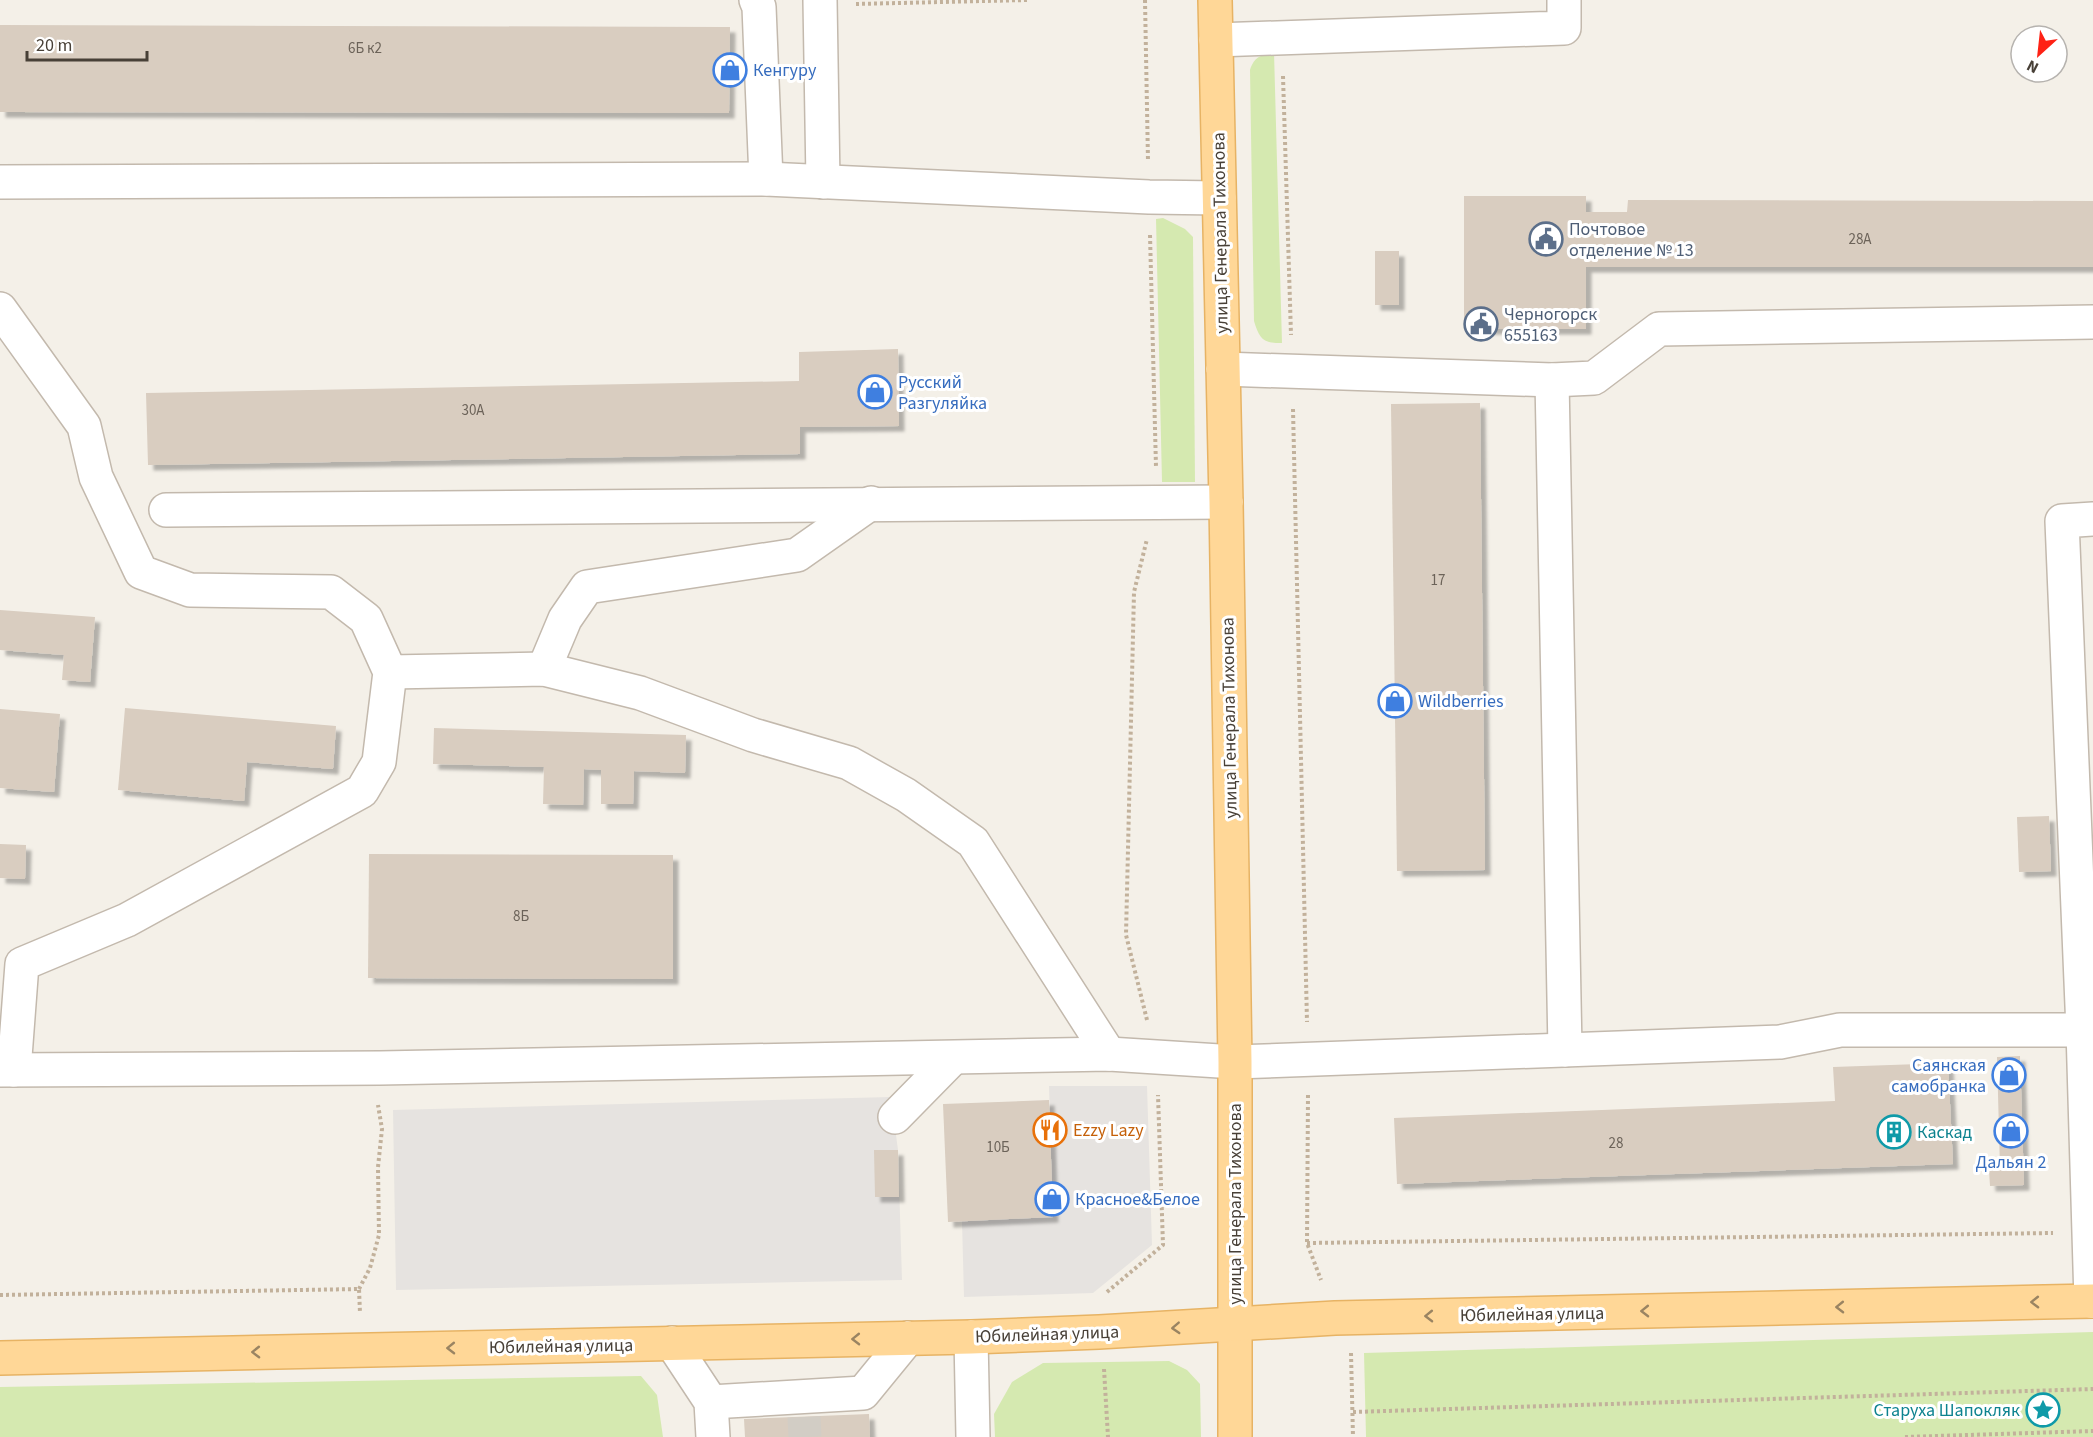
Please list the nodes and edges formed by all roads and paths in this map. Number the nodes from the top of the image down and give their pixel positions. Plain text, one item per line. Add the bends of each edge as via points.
1 (756, 0) edge
2 (1027, 0) edge
3 (1145, 0) edge
4 (1215, 0) edge
5 (1564, 0) edge
6 (820, 2) edge
7 (1282, 38) junction
8 (1216, 40) junction
9 (766, 179) junction
10 (0, 182) edge
11 (823, 182) junction
12 (1149, 197) junction
13 (1219, 198) junction
14 (0, 309) edge
15 (2093, 322) edge
16 (1222, 369) junction
17 (1292, 371) junction
18 (1552, 380) junction
19 (1156, 502) junction
20 (1226, 502) junction
21 (871, 503) junction
22 (166, 510) dead end
23 (2093, 519) edge
24 (2080, 658) edge
25 (544, 669) junction
26 (390, 672) junction
27 (2083, 1030) junction
28 (1565, 1050) junction
29 (1109, 1054) junction
30 (1156, 1057) junction
31 (953, 1058) junction
32 (1308, 1059) junction
33 (1235, 1062) junction
34 (380, 1068) junction
35 (7, 1070) edge
36 (895, 1117) dead end
37 (2090, 1190) edge
38 (2089, 1232) junction
39 (359, 1289) junction
40 (0, 1295) edge
41 (1104, 1295) dead end
42 (2092, 1301) edge
43 (360, 1320) dead end
44 (1235, 1324) junction
45 (970, 1337) junction
46 (908, 1338) junction
47 (672, 1343) junction
48 (0, 1358) edge
49 (1103, 1359) dead end
50 (2093, 1389) edge
51 (711, 1402) junction
52 (1353, 1412) dead end
53 (2093, 1431) edge
54 (713, 1437) edge
55 (973, 1437) edge
56 (1108, 1437) edge
57 (1235, 1437) edge
58 (1905, 1437) edge

1 - 9 lane
2 - 6 path
3 - 12 path
4 - 8 main road, улица Генерала Тихонова
5 - 7 lane via 1564,28
6 - 11 lane
7 - 8 lane
7 - 17 path
8 - 13 main road, улица Генерала Тихонова
9 - 10 lane
9 - 11 lane
11 - 12 lane
12 - 13 lane
12 - 19 path
13 - 16 main road, улица Генерала Тихонова
14 - 26 lane via 84,426 96,477 141,572 189,590 331,592 366,619
15 - 18 lane via 1659,329 1594,378
16 - 17 lane
16 - 20 main road, улица Генерала Тихонова
17 - 18 lane
17 - 32 path
18 - 28 lane
19 - 20 lane
19 - 21 lane
19 - 30 path via 1134,592 1126,935
20 - 33 main road, улица Генерала Тихонова
21 - 22 lane
21 - 25 lane via 797,555 587,587 565,619
23 - 24 lane via 2062,521
24 - 27 lane
25 - 26 lane
25 - 29 lane via 640,693 753,735 849,764 906,795 973,842
26 - 35 lane via 379,762 362,791 127,920 22,964
27 - 28 lane via 1840,1030 1780,1042
27 - 37 lane
28 - 32 lane
29 - 30 lane
29 - 31 lane
30 - 33 lane
30 - 41 path via 1163,1245
31 - 34 lane
31 - 36 lane
32 - 33 lane
32 - 38 path via 1307,1243
33 - 44 main road, улица Генерала Тихонова
34 - 35 lane
34 - 39 path via 379,1234 370,1268
37 - 38 lane
38 - 42 lane
39 - 40 path
39 - 43 path
42 -> 44 main road, Юбилейная улица via 1335,1318
44 -> 45 main road, Юбилейная улица
44 - 57 main road, улица Генерала Тихонова
45 - 46 main road, Юбилейная улица
45 - 55 lane
46 -> 47 main road, Юбилейная улица
46 - 51 lane via 863,1393 804,1407
47 -> 48 main road, Юбилейная улица
47 - 51 lane
49 - 56 path
50 - 52 path
51 - 54 lane
53 - 58 path

